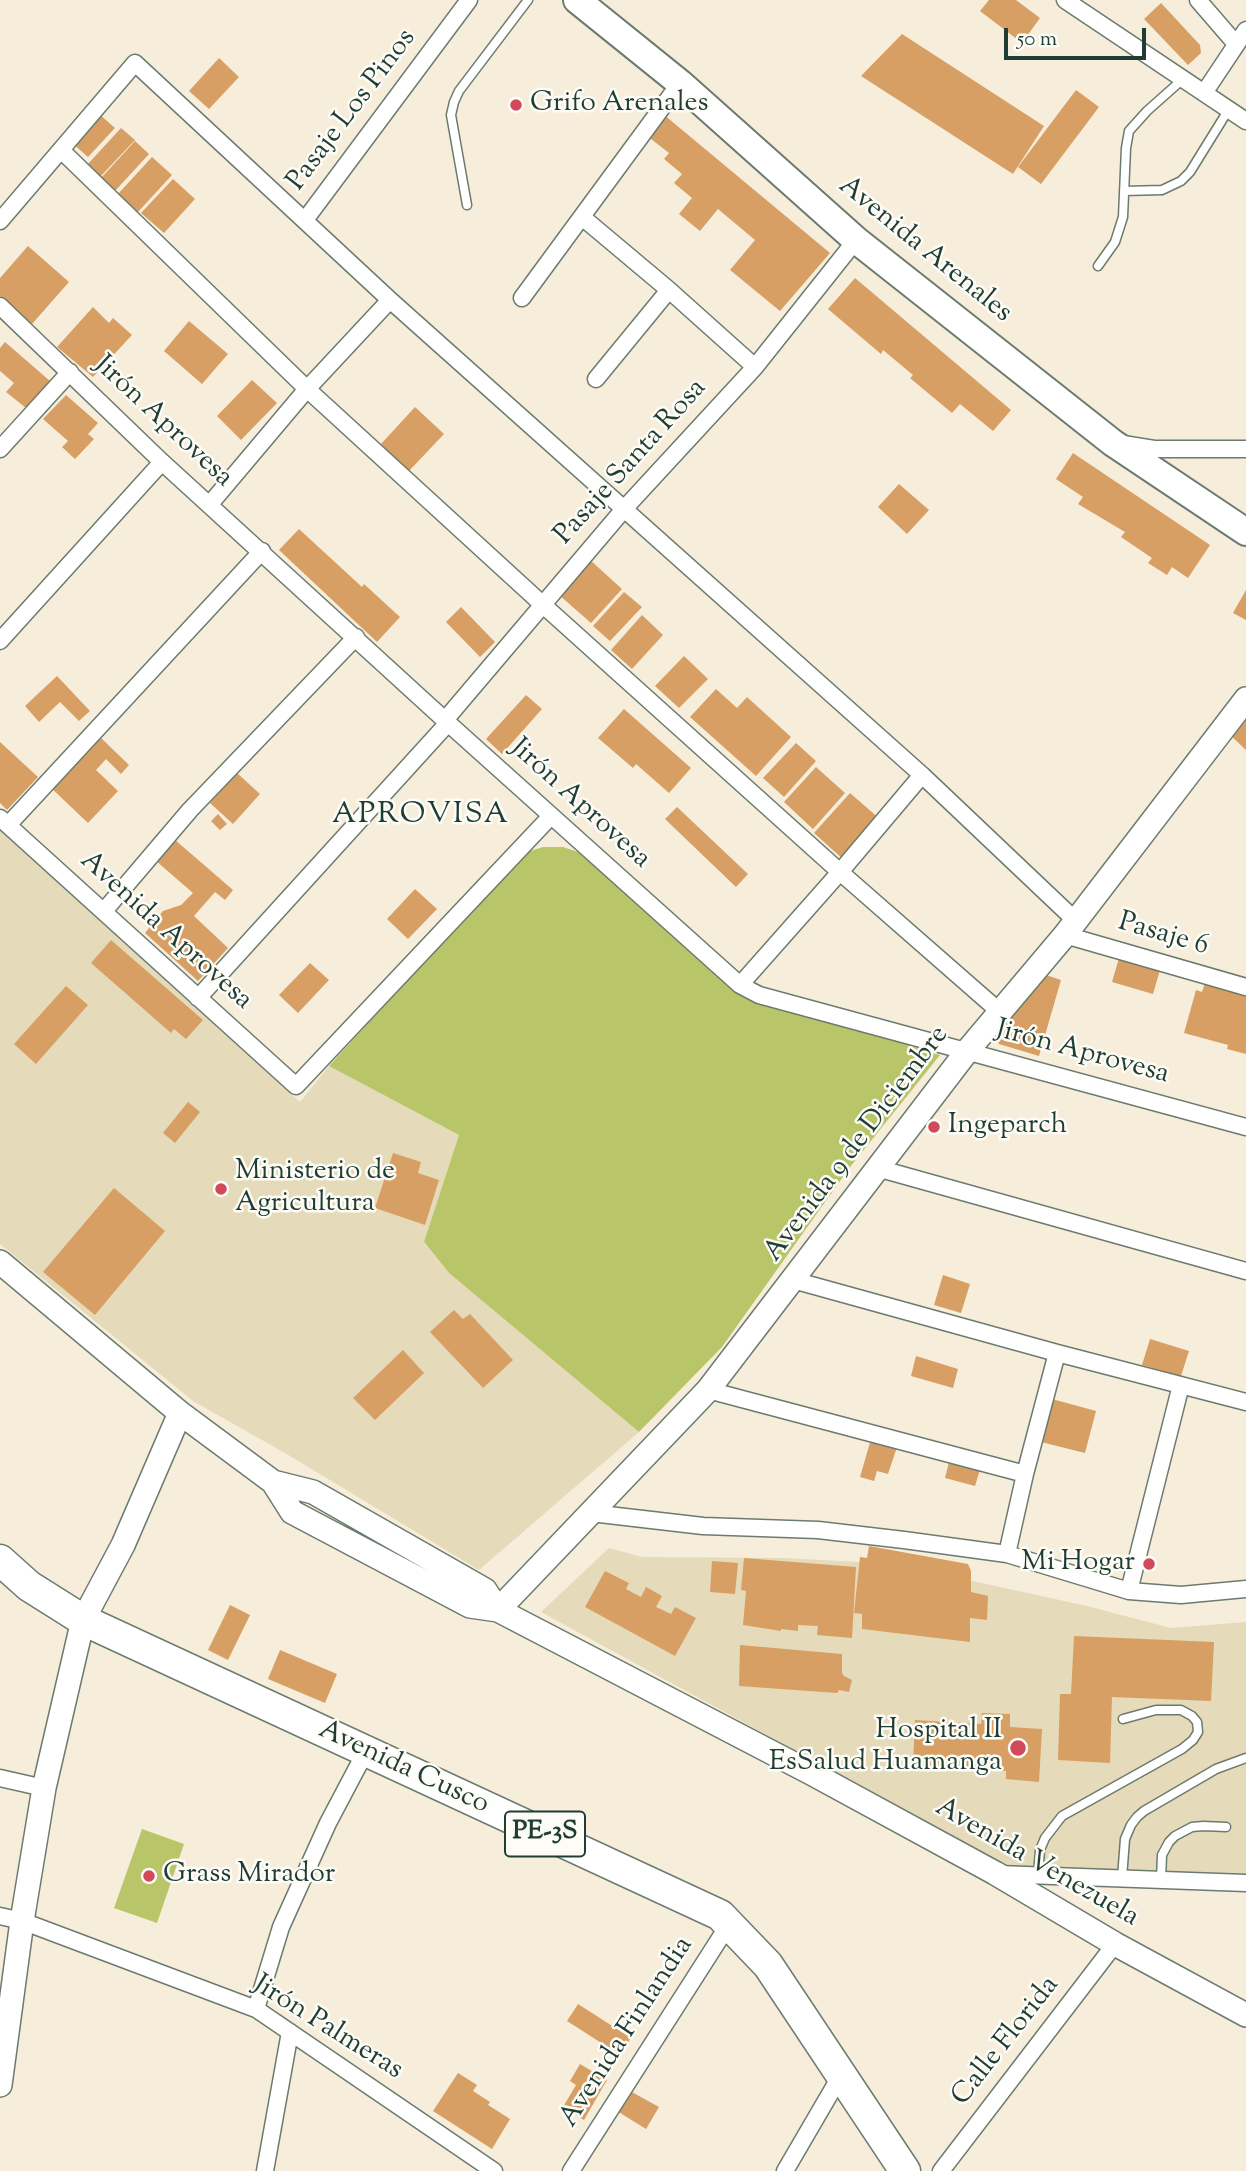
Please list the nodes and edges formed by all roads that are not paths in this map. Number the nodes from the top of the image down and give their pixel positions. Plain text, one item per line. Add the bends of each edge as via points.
1 (469, 0) edge
2 (528, 0) edge
3 (577, 0) edge
4 (1065, 0) edge
5 (1198, 0) edge
6 (1246, 30) edge
7 (1236, 44) junction
8 (1183, 79) junction
9 (680, 83) junction
10 (1204, 93) junction
11 (1229, 109) junction
12 (1246, 121) edge
13 (61, 150) junction
14 (1124, 191) junction
15 (467, 205) dead end
16 (582, 217) junction
17 (304, 219) junction
18 (0, 220) edge
19 (856, 240) junction
20 (1098, 266) dead end
21 (669, 289) junction
22 (522, 298) dead end
23 (390, 300) junction
24 (0, 306) edge
25 (755, 366) junction
26 (69, 372) junction
27 (596, 379) dead end
28 (307, 389) junction
29 (1113, 443) junction
30 (0, 449) edge
31 (1246, 449) edge
32 (162, 462) junction
33 (210, 504) junction
34 (624, 509) junction
35 (1246, 532) edge
36 (262, 551) junction
37 (542, 604) junction
38 (356, 637) junction
39 (0, 641) edge
40 (1246, 699) edge
41 (447, 722) junction
42 (922, 775) junction
43 (551, 816) junction
44 (4, 821) edge
45 (840, 872) junction
46 (104, 911) junction
47 (1071, 928) junction
48 (740, 985) junction
49 (1246, 986) edge
50 (198, 998) junction
51 (1000, 1012) junction
52 (968, 1050) junction
53 (1246, 1127) edge
54 (877, 1168) junction
55 (0, 1262) edge
56 (1246, 1271) edge
57 (793, 1280) junction
58 (1058, 1353) junction
59 (1181, 1385) junction
60 (708, 1390) junction
61 (1246, 1402) edge
62 (180, 1413) junction
63 (1025, 1474) junction
64 (591, 1513) junction
65 (1007, 1554) junction
66 (0, 1560) edge
67 (1246, 1589) edge
68 (1129, 1591) junction
69 (498, 1610) junction
70 (83, 1620) junction
71 (1123, 1719) dead end
72 (366, 1751) junction
73 (1246, 1758) edge
74 (0, 1777) edge
75 (44, 1788) junction
76 (1226, 1827) dead end
77 (995, 1873) junction
78 (1038, 1875) junction
79 (1122, 1878) junction
80 (1161, 1880) junction
81 (1246, 1883) edge
82 (11, 1919) edge
83 (729, 1924) junction
84 (1115, 1944) junction
85 (256, 2009) junction
86 (1246, 2015) edge
87 (290, 2032) junction
88 (841, 2075) junction
89 (0, 2085) edge
90 (949, 2168) edge
91 (265, 2171) edge
92 (494, 2171) edge
93 (571, 2171) edge
94 (785, 2171) edge
95 (905, 2171) edge

1 - 17 street, Pasaje Los Pinos
2 - 15 lane via 454,102 451,115
3 - 9 main road, Avenida Arenales
4 - 8 street
5 - 7 street
6 - 7 street
7 - 10 street
8 - 10 street
8 - 14 lane via 1129,131
9 - 16 street
9 - 19 main road, Avenida Arenales
10 - 11 street
11 - 12 street
11 - 14 lane via 1181,181 1162,190
13 - 17 street via 135,63
13 - 18 street
13 - 28 street
14 - 20 lane via 1124,217 1115,242
16 - 21 street
16 - 22 street
17 - 23 street
19 - 25 street, Pasaje Santa Rosa
19 - 29 main road, Avenida Arenales
21 - 25 street
21 - 27 street
23 - 28 street
23 - 34 street
24 - 26 street, Jirón Aprovesa
25 - 34 street, Pasaje Santa Rosa
26 - 30 street
26 - 32 street, Jirón Aprovesa
28 - 33 street
28 - 37 street
29 - 31 street via 1154,449
29 - 35 main road, Avenida Arenales
32 - 33 street, Jirón Aprovesa
32 - 39 street
33 - 36 street, Jirón Aprovesa
34 - 37 street, Pasaje Santa Rosa
34 - 42 street
36 - 38 street, Jirón Aprovesa
36 - 44 street
37 - 41 street, Pasaje Santa Rosa
37 - 45 street
38 - 41 street, Jirón Aprovesa
38 - 46 street via 190,810
40 - 47 street, Avenida 9 de Diciembre
41 - 43 street, Jirón Aprovesa
41 - 50 street, Pasaje Santa Rosa
42 - 45 street
42 - 47 street
43 - 48 street, Jirón Aprovesa
43 - 50 street, Avenida Aprovesa via 296,1086
44 - 46 street, Avenida Aprovesa
45 - 48 street
45 - 51 street
46 - 50 street, Avenida Aprovesa
47 - 49 street, Pasaje 6
47 - 51 street, Avenida 9 de Diciembre
48 - 52 street, Jirón Aprovesa via 760,995
51 - 52 street, Avenida 9 de Diciembre
52 - 53 street, Jirón Aprovesa
52 - 54 street, Avenida 9 de Diciembre
54 - 56 street
54 - 57 street, Avenida 9 de Diciembre
55 - 62 street, Avenida Venezuela
57 - 58 street
57 - 60 street, Avenida 9 de Diciembre
58 - 59 street
58 - 63 street
59 - 61 street
59 - 68 street
60 - 63 street
60 - 64 street, Avenida 9 de Diciembre
62 - 69 street, Avenida Venezuela via 273,1482 292,1512 470,1606
62 - 70 street via 123,1545
63 - 65 street
64 - 65 street via 702,1526 818,1530
64 - 69 street, Avenida 9 de Diciembre
65 - 68 street
66 - 70 highway, Avenida Cusco / PE-3S via 29,1586
67 - 68 street via 1181,1595
69 - 77 street, Avenida Venezuela
70 - 72 highway, Avenida Cusco / PE-3S
70 - 75 street
71 - 78 lane via 1156,1710 1181,1710 1197,1722 1198,1731 1182,1749 1062,1816 1040,1850
72 - 83 highway, Avenida Cusco / PE-3S via 720,1915
72 - 85 street via 282,1927
73 - 79 lane via 1216,1769 1136,1817 1125,1839
74 - 75 street
75 - 82 street
76 - 80 lane via 1192,1827 1175,1836 1162,1855
77 - 78 street
77 - 84 street, Avenida Venezuela
78 - 79 street
79 - 80 street
80 - 81 street
82 - 85 street, Jirón Palmeras
82 - 89 street
83 - 88 highway, Avenida Cusco / PE-3S via 768,1965
83 - 93 street, Avenida Finlandia
84 - 86 street, Avenida Venezuela
84 - 90 street, Calle Florida
85 - 87 street, Jirón Palmeras
87 - 91 street
87 - 92 street, Jirón Palmeras
88 - 94 street
88 - 95 highway, Avenida Cusco / PE-3S

